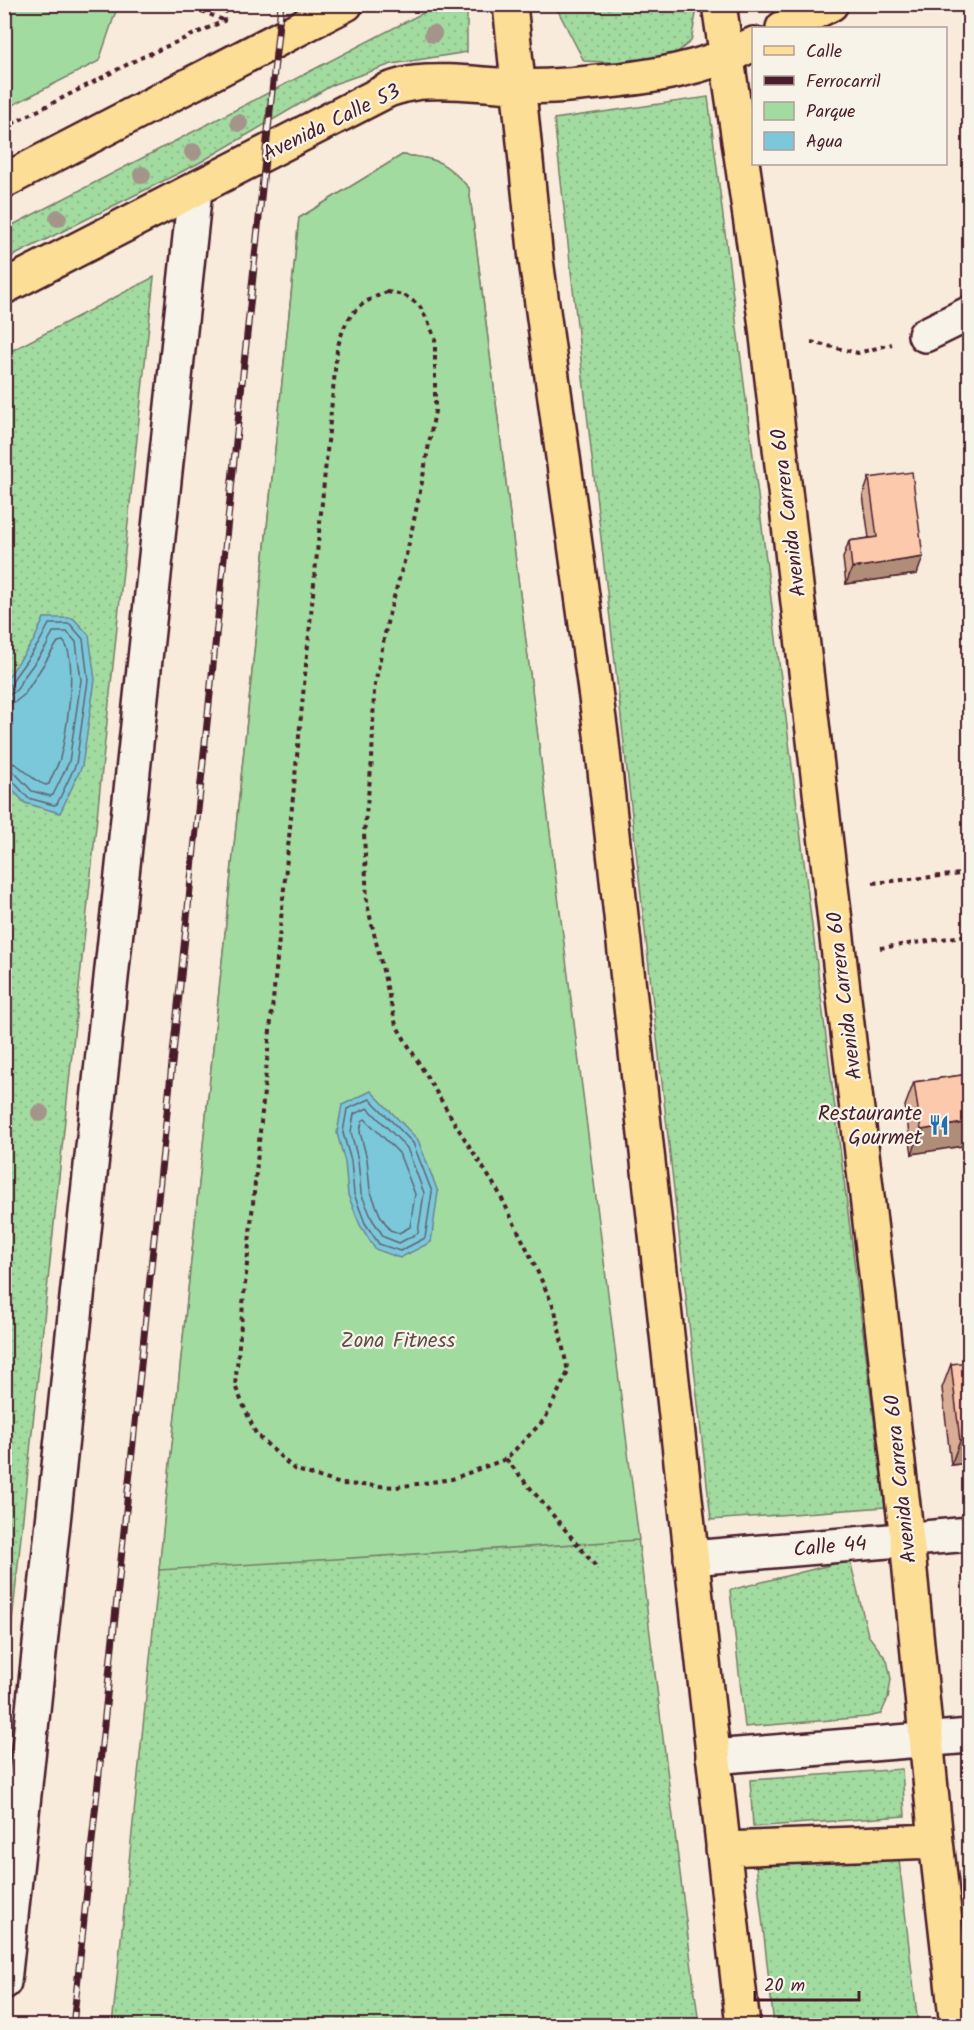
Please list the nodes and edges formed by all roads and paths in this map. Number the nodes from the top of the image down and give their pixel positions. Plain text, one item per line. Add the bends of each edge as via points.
1 (184, 4) edge
2 (226, 4) edge
3 (346, 4) edge
4 (510, 4) edge
5 (719, 4) edge
6 (831, 4) edge
7 (224, 21) junction
8 (785, 27) edge
9 (740, 50) edge
10 (518, 87) junction
11 (4, 128) edge
12 (4, 181) edge
13 (195, 190) junction
14 (4, 287) edge
15 (969, 313) edge
16 (925, 335) joint
17 (811, 342) dead end
18 (969, 873) edge
19 (873, 883) dead end
20 (969, 935) edge
21 (880, 948) dead end
22 (506, 1459) junction
23 (969, 1534) edge
24 (907, 1540) junction
25 (691, 1558) junction
26 (598, 1569) dead end
27 (969, 1737) edge
28 (927, 1740) junction
29 (713, 1758) junction
30 (936, 1841) junction
31 (723, 1849) junction
32 (4, 1982) edge
33 (743, 2025) edge
34 (957, 2025) edge

1 - 7 path
2 - 7 path
3 - 12 main road
4 - 10 main road
5 - 9 main road, Avenida Carrera 60
6 - 8 main road
7 - 11 path via 138,59
9 - 10 main road, Avenida Calle 53 via 693,68 645,78
9 - 24 main road, Avenida Carrera 60 via 765,319
10 - 13 main road, Avenida Calle 53 via 445,82 414,83 388,90
10 - 25 main road via 536,260 601,734
13 - 14 main road, Avenida Calle 53
13 - 32 street
15 - 16 street
16 - 17 path via 858,353
18 - 19 path
20 - 21 path
22 - 22 path via 452,1479 396,1487 341,1484 294,1469 263,1441 256,1434 235,1386 337,350 352,314 366,300 387,292 404,295 419,305 428,321 435,339 435,411 374,690 364,832 367,903 396,1025 498,1191 555,1310 568,1372 545,1419
22 - 26 path
23 - 24 street, Calle 44
24 - 25 street, Calle 44
24 - 28 main road, Avenida Carrera 60
25 - 29 main road
27 - 28 street
28 - 29 street
28 - 30 main road, Avenida Carrera 60
29 - 31 main road
30 - 31 main road
30 - 34 main road, Avenida Carrera 60
31 - 33 main road

